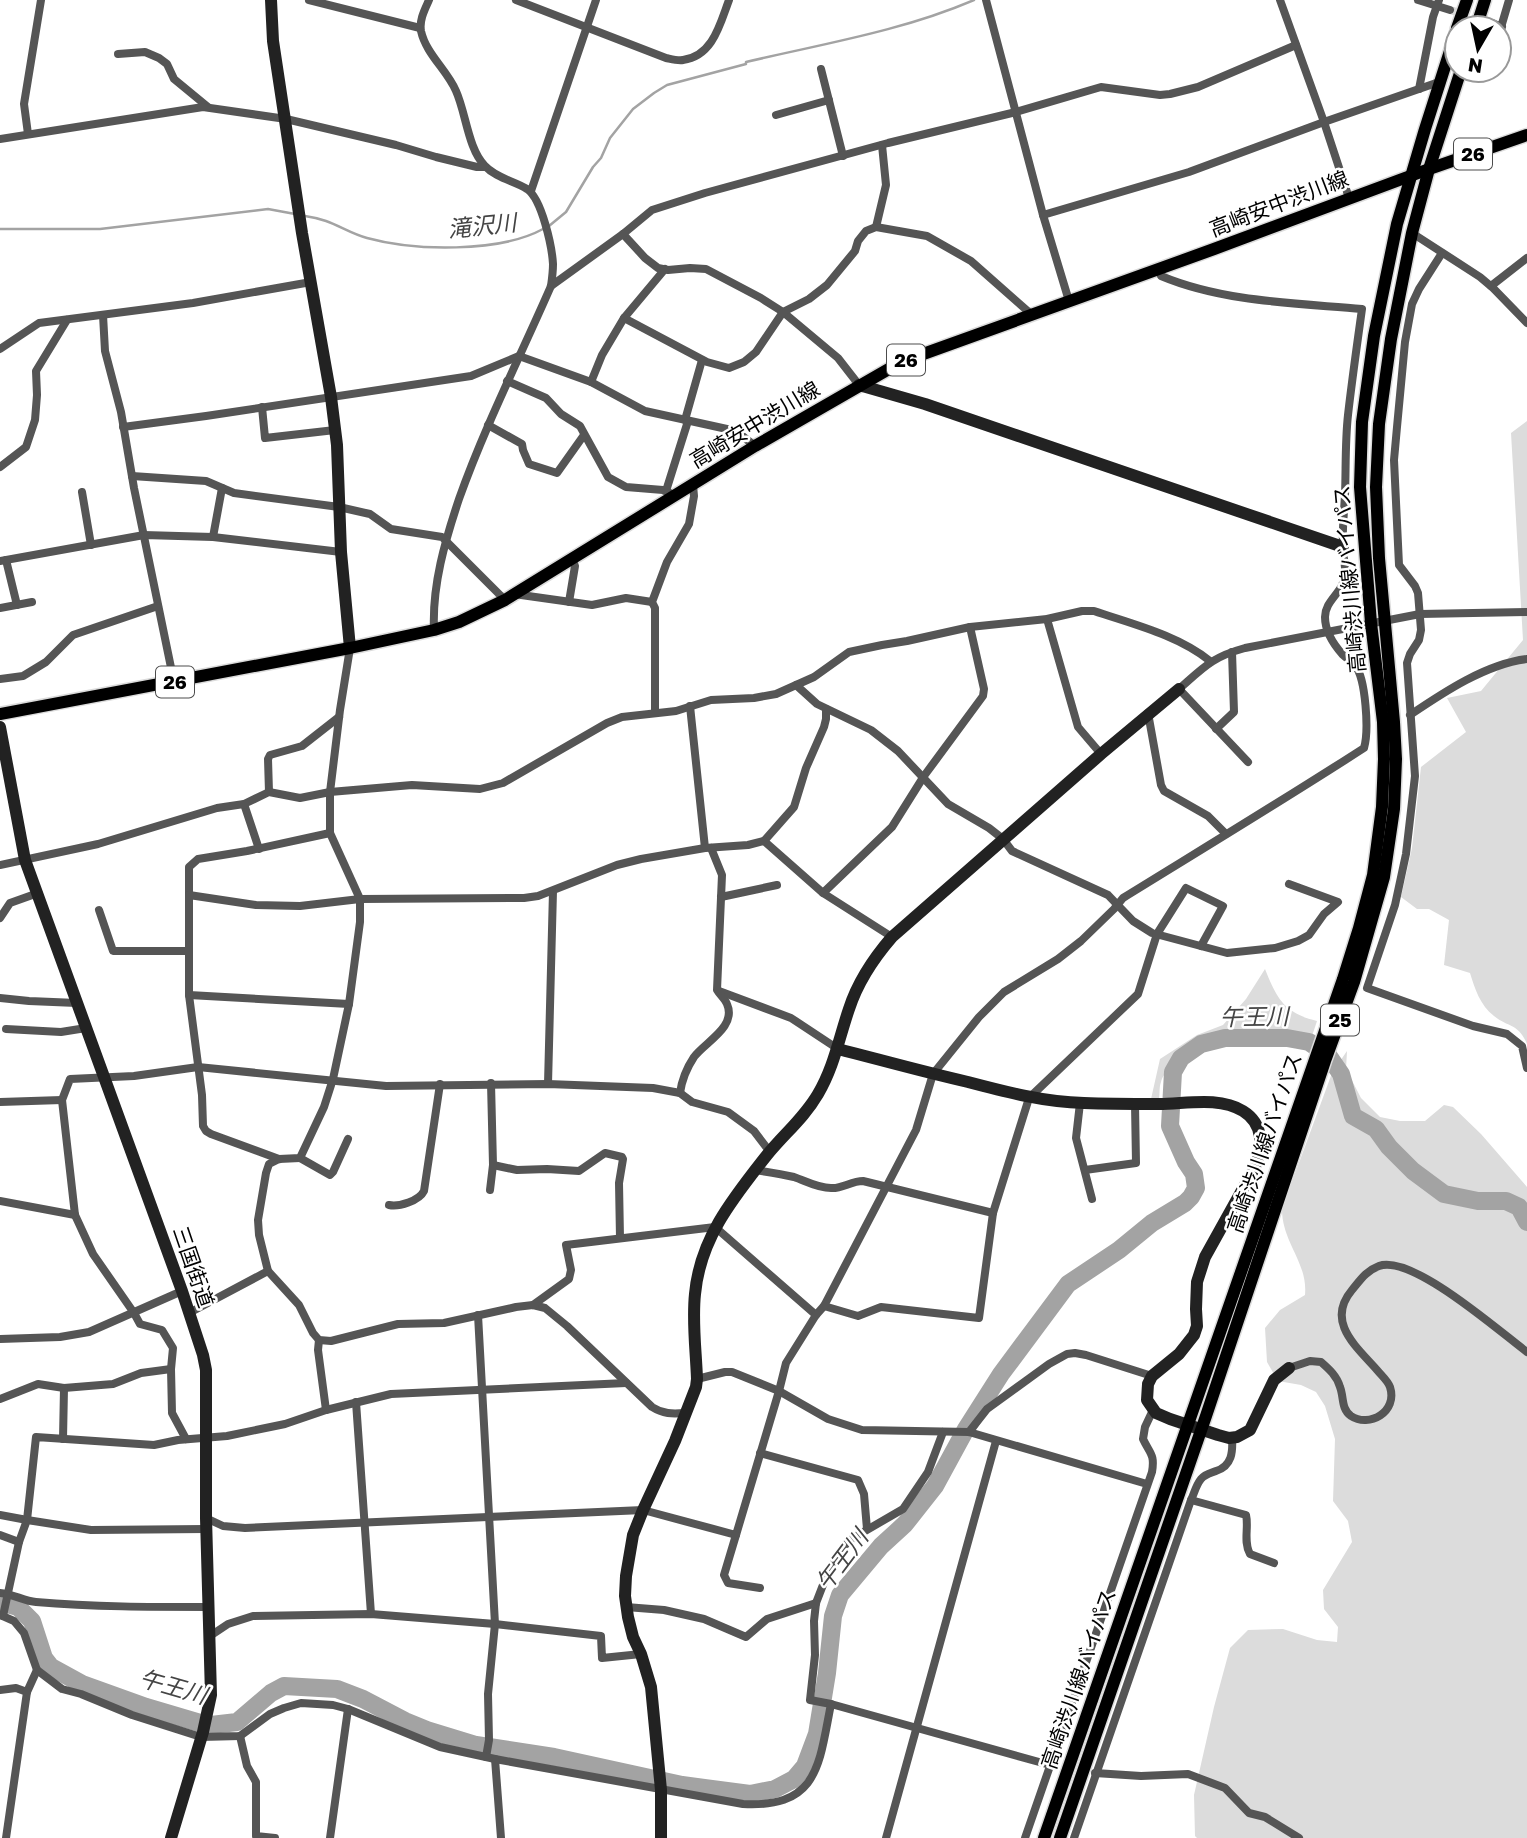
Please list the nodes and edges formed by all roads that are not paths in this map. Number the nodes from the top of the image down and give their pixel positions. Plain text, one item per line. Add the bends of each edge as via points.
1 (41, 0) edge
2 (271, 0) edge
3 (309, 0) edge
4 (429, 0) edge
5 (516, 0) edge
6 (596, 0) edge
7 (729, 0) edge
8 (986, 0) edge
9 (1280, 0) edge
10 (1418, 0) edge
11 (1438, 3) edge
12 (1450, 10) tunnel mouth
13 (420, 28) junction
14 (586, 28) junction
15 (1296, 45) junction
16 (118, 54) dead end
17 (821, 69) dead end
18 (1443, 73) edge
19 (1440, 82) junction
20 (1456, 84) edge
21 (1419, 89) junction
22 (829, 100) junction
23 (208, 107) junction
24 (1016, 112) junction
25 (776, 115) dead end
26 (286, 119) junction
27 (1324, 122) junction
28 (28, 134) junction
29 (1527, 135) edge
30 (0, 139) edge
31 (882, 145) junction
32 (843, 156) junction
33 (485, 167) junction
34 (1429, 169) junction
35 (1412, 175) junction
36 (531, 191) junction
37 (1349, 198) junction
38 (1044, 215) junction
39 (876, 227) junction
40 (1412, 233) junction
41 (623, 234) junction
42 (1442, 253) junction
43 (1527, 258) edge
44 (665, 269) junction
45 (1158, 269) junction
46 (311, 282) junction
47 (551, 286) junction
48 (1491, 286) junction
49 (1069, 301) junction
50 (783, 312) junction
51 (1031, 314) junction
52 (103, 315) junction
53 (624, 318) junction
54 (67, 320) junction
55 (1527, 323) edge
56 (0, 349) edge
57 (519, 356) junction
58 (702, 360) junction
59 (507, 381) junction
60 (592, 382) junction
61 (859, 385) junction
62 (331, 397) junction
63 (262, 407) junction
64 (687, 421) junction
65 (488, 425) junction
66 (123, 427) junction
67 (335, 430) junction
68 (584, 435) junction
69 (755, 446) junction
70 (0, 467) edge
71 (132, 476) junction
72 (693, 485) junction
73 (222, 488) junction
74 (82, 492) dead end
75 (671, 494) junction
76 (339, 507) junction
77 (144, 535) junction
78 (214, 537) junction
79 (446, 539) junction
80 (91, 545) junction
81 (1343, 547) junction
82 (341, 552) junction
83 (572, 559) junction
84 (3, 561) edge
85 (510, 597) junction
86 (33, 602) dead end
87 (569, 602) junction
88 (652, 602) junction
89 (17, 605) junction
90 (158, 606) junction
91 (0, 608) edge
92 (1527, 612) edge
93 (1420, 614) junction
94 (1046, 620) junction
95 (1378, 622) junction
96 (970, 627) junction
97 (434, 630) junction
98 (1328, 631) junction
99 (350, 649) junction
100 (1232, 652) junction
101 (1527, 659) edge
102 (1210, 662) junction
103 (0, 679) edge
104 (174, 682) junction
105 (796, 685) junction
106 (1179, 689) junction
107 (690, 706) junction
108 (826, 709) junction
109 (655, 713) junction
110 (1148, 713) junction
111 (0, 714) edge
112 (1410, 715) junction
113 (339, 717) junction
114 (0, 727) edge
115 (1216, 729) junction
116 (1101, 754) junction
117 (1248, 762) dead end
118 (924, 776) junction
119 (269, 792) junction
120 (330, 792) junction
121 (244, 804) junction
122 (330, 833) junction
123 (1226, 834) junction
124 (1003, 839) junction
125 (764, 841) junction
126 (708, 848) junction
127 (259, 849) junction
128 (25, 860) junction
129 (0, 865) edge
130 (1289, 884) dead end
131 (777, 885) dead end
132 (553, 891) junction
133 (38, 892) junction
134 (823, 893) junction
135 (188, 895) junction
136 (721, 897) junction
137 (360, 899) junction
138 (1118, 903) junction
139 (99, 910) dead end
140 (0, 918) edge
141 (1157, 934) junction
142 (892, 937) junction
143 (1201, 946) junction
144 (189, 951) junction
145 (717, 990) junction
146 (189, 995) junction
147 (0, 998) edge
148 (77, 1003) junction
149 (349, 1004) junction
150 (6, 1028) dead end
151 (86, 1028) junction
152 (838, 1049) junction
153 (198, 1067) junction
154 (1527, 1068) edge
155 (933, 1074) junction
156 (104, 1077) junction
157 (333, 1079) junction
158 (491, 1083) junction
159 (440, 1084) junction
160 (548, 1084) junction
161 (680, 1093) junction
162 (1029, 1098) junction
163 (62, 1100) junction
164 (0, 1102) edge
165 (1080, 1103) junction
166 (1135, 1104) junction
167 (348, 1139) dead end
168 (770, 1152) junction
169 (300, 1158) junction
170 (279, 1159) junction
171 (493, 1165) junction
172 (755, 1170) junction
173 (1085, 1170) junction
174 (887, 1187) junction
175 (490, 1189) dead end
176 (1092, 1199) dead end
177 (0, 1201) edge
178 (388, 1205) dead end
179 (993, 1213) junction
180 (75, 1214) junction
181 (715, 1227) junction
182 (620, 1238) junction
183 (268, 1271) junction
184 (182, 1291) junction
185 (533, 1305) junction
186 (824, 1306) junction
187 (134, 1313) junction
188 (189, 1313) junction
189 (478, 1315) junction
190 (816, 1315) junction
191 (0, 1339) edge
192 (319, 1340) junction
193 (1527, 1352) edge
194 (1289, 1368) joint
195 (171, 1369) junction
196 (1152, 1376) junction
197 (697, 1378) junction
198 (626, 1383) junction
199 (64, 1388) junction
200 (481, 1389) junction
201 (779, 1391) junction
202 (0, 1399) edge
203 (356, 1402) junction
204 (326, 1410) junction
205 (1153, 1410) junction
206 (685, 1413) junction
207 (1187, 1425) junction
208 (1201, 1430) junction
209 (945, 1432) junction
210 (967, 1432) junction
211 (207, 1437) junction
212 (1232, 1437) junction
213 (63, 1439) junction
214 (186, 1439) junction
215 (996, 1441) junction
216 (760, 1453) junction
217 (1147, 1484) junction
218 (1191, 1500) junction
219 (643, 1510) junction
220 (0, 1515) edge
221 (489, 1517) junction
222 (27, 1520) junction
223 (206, 1523) junction
224 (366, 1524) junction
225 (867, 1529) junction
226 (0, 1535) edge
227 (736, 1535) junction
228 (19, 1542) junction
229 (1274, 1563) dead end
230 (760, 1588) dead end
231 (4, 1593) edge
232 (816, 1602) junction
233 (209, 1607) junction
234 (626, 1607) junction
235 (371, 1614) junction
236 (3, 1615) edge
237 (495, 1624) junction
238 (210, 1636) junction
239 (641, 1654) junction
240 (37, 1670) junction
241 (0, 1690) edge
242 (27, 1692) junction
243 (830, 1704) junction
244 (348, 1709) junction
245 (915, 1728) junction
246 (202, 1734) junction
247 (240, 1735) junction
248 (489, 1757) junction
249 (1050, 1765) junction
250 (1095, 1773) junction
251 (660, 1784) junction
252 (6, 1838) edge
253 (171, 1838) edge
254 (275, 1838) edge
255 (330, 1838) edge
256 (501, 1838) edge
257 (661, 1838) edge
258 (886, 1838) edge
259 (1025, 1838) edge
260 (1044, 1838) edge
261 (1060, 1838) edge
262 (1074, 1838) edge
263 (1299, 1838) edge

1 - 28 street via 24,104
2 - 26 street
3 - 13 street
4 - 13 street
5 - 14 street
6 - 14 street
7 - 14 street via 711,46 682,61
8 - 24 street
9 - 15 street
10 - 11 street
11 - 12 street
11 - 21 street
13 - 33 street via 429,51 456,91 474,149
14 - 36 street
15 - 24 street via 1198,87 1170,94 1101,87
15 - 27 street
16 - 23 street via 145,52 159,58 174,79
17 - 22 street
18 - 19 main road, 高崎渋川線バイパス / 25
19 - 21 street
19 - 35 main road, 高崎渋川線バイパス / 25
20 - 34 main road, 高崎渋川線バイパス / 25
21 - 27 street
22 - 25 street
22 - 32 street
23 - 26 street
23 - 28 street
24 - 31 street
24 - 38 street
26 - 33 street
26 - 46 street
27 - 37 street
27 - 38 street via 1189,172
28 - 30 street
29 - 34 main road, 高崎安中渋川線 / 26
31 - 32 street
31 - 39 street via 886,185
32 - 41 street via 652,210
33 - 36 street
34 - 35 main road, 高崎安中渋川線 / 26
34 - 40 main road, 高崎渋川線バイパス / 25
35 - 37 main road, 高崎安中渋川線 / 26
35 - 95 main road, 高崎渋川線バイパス / 25 via 1374,336 1362,422 1360,487
36 - 47 street via 550,243
37 - 45 main road, 高崎安中渋川線 / 26
38 - 49 street
39 - 50 street via 866,231 827,285
39 - 51 street via 927,236 971,261
40 - 42 street
40 - 95 main road, 高崎渋川線バイパス / 25 via 1379,424
41 - 44 street via 645,258
41 - 47 street
42 - 48 street
42 - 93 street via 1410,313 1394,460 1399,565 1415,586
43 - 48 street
44 - 50 street via 706,269
44 - 53 street
45 - 49 main road, 高崎安中渋川線 / 26
45 - 81 street via 1161,276 1183,285 1242,297 1362,309 1348,417
46 - 52 street
46 - 62 street
47 - 57 street
48 - 55 street
49 - 51 main road, 高崎安中渋川線 / 26
50 - 58 street via 744,362 729,368
50 - 61 street via 838,358
51 - 61 main road, 高崎安中渋川線 / 26 via 901,362
52 - 54 street
52 - 66 street via 105,351
53 - 58 street
53 - 60 street
54 - 56 street via 39,323
54 - 70 street via 36,371 35,420 26,447
57 - 59 street
57 - 60 street
57 - 62 street via 471,376
58 - 64 street
59 - 65 street
59 - 68 street via 546,398 580,426
60 - 64 street via 645,411
61 - 69 main road, 高崎安中渋川線 / 26
61 - 81 street
62 - 63 street
62 - 67 street
63 - 66 street
63 - 67 street via 265,439
64 - 69 street via 736,431
64 - 75 street
65 - 68 street via 522,444 529,464 557,473
65 - 79 street
66 - 71 street
67 - 76 street
68 - 75 street via 608,477 626,487
69 - 72 main road, 高崎安中渋川線 / 26
71 - 73 street via 206,481
71 - 77 street
72 - 75 main road, 高崎安中渋川線 / 26
72 - 88 street via 689,524 667,562
73 - 76 street
73 - 78 street
74 - 80 street
75 - 83 main road, 高崎安中渋川線 / 26
76 - 79 street via 370,514 391,529
76 - 82 street
77 - 78 street
77 - 80 street
77 - 90 street
78 - 82 street
79 - 85 street
79 - 97 street via 433,606
80 - 84 street
81 - 98 street via 1346,572 1326,609
82 - 99 street
83 - 85 main road, 高崎安中渋川線 / 26
83 - 87 street
84 - 89 street
85 - 87 street
85 - 97 main road, 高崎安中渋川線 / 26
86 - 89 street
87 - 88 street via 592,605 626,598
88 - 109 street
89 - 91 street
90 - 103 street via 73,635 47,662 23,676
90 - 104 street
92 - 93 street
93 - 95 street
93 - 112 street via 1419,640 1407,663
94 - 96 street
94 - 102 street via 1094,611 1169,638
94 - 116 street via 1079,726
95 - 98 street
95 - 207 main road, 高崎渋川線バイパス / 25 via 1384,744 1373,875 1343,979
95 - 208 main road, 高崎渋川線バイパス / 25 via 1396,759 1384,877 1354,982
96 - 105 street via 849,652
96 - 118 street via 983,696
97 - 99 main road, 高崎安中渋川線 / 26
98 - 100 street
98 - 123 street via 1357,667 1367,723 1364,748
99 - 104 main road, 高崎安中渋川線 / 26
99 - 113 street
100 - 102 street
100 - 115 street via 1234,712
101 - 112 street via 1508,661 1480,674
102 - 106 street
104 - 111 main road, 高崎安中渋川線 / 26
105 - 107 street via 776,694
105 - 108 street
106 - 110 street
106 - 115 street
107 - 109 street
107 - 126 street
108 - 118 street via 871,730
108 - 125 street via 824,727 794,807
109 - 120 street via 607,723 503,783 481,789 412,785
110 - 116 street
110 - 123 street via 1164,791 1208,816
112 - 154 street via 1415,776 1406,854 1395,905 1367,988 1507,1034 1522,1046
113 - 119 street via 302,746 270,755
113 - 120 street
114 - 128 street, 三国街道
115 - 117 street
116 - 124 street
118 - 124 street via 948,804
118 - 134 street via 891,827
119 - 120 street via 300,798
119 - 121 street
120 - 122 street
121 - 127 street
121 - 128 street
122 - 127 street
122 - 137 street
123 - 138 street
124 - 138 street via 1012,851
124 - 142 street
125 - 126 street
125 - 134 street
126 - 132 street via 617,865
126 - 136 street via 722,875
127 - 135 street via 198,859 190,867
128 - 129 street
128 - 133 street, 三国街道
130 - 143 street via 1338,902 1309,935 1275,948 1237,953
131 - 136 street
132 - 137 street via 524,898
132 - 160 street
133 - 140 street via 10,903
133 - 148 street, 三国街道
134 - 142 street
135 - 137 street via 256,905
135 - 144 street
136 - 145 street
137 - 149 street
138 - 141 street via 1133,921
138 - 155 street via 1082,942 1004,992
139 - 144 street via 113,951
141 - 143 street
141 - 143 street via 1186,888 1223,906
141 - 162 street via 1138,994
142 - 152 street via 864,972
144 - 146 street
145 - 152 street via 791,1018
145 - 161 street via 727,1004 727,1021 695,1055 683,1075
146 - 149 street
146 - 153 street
147 - 148 street
148 - 151 street, 三国街道
149 - 157 street
150 - 151 street via 61,1032
151 - 156 street, 三国街道
152 - 155 street
152 - 168 street via 803,1117
153 - 156 street
153 - 157 street
153 - 170 street via 206,1131
155 - 162 street
155 - 174 street via 916,1130
156 - 163 street via 70,1079
156 - 184 street, 三国街道
157 - 159 street via 386,1086
157 - 169 street
158 - 159 street
158 - 160 street
158 - 171 street
159 - 178 street via 424,1191 396,1206
160 - 161 street
161 - 168 street via 692,1102 728,1112 754,1131
162 - 165 street
162 - 179 street
163 - 164 street
163 - 180 street
165 - 166 street
165 - 173 street via 1076,1138
166 - 173 street via 1136,1163
166 - 196 street via 1227,1104 1243,1111 1262,1138 1255,1167 1205,1256 1197,1282 1194,1335
167 - 169 street via 330,1175
168 - 172 street
169 - 170 street
170 - 183 street via 265,1172 258,1220
171 - 175 street
171 - 182 street via 579,1171 605,1153 622,1157
172 - 174 street via 818,1187 836,1188 855,1181
172 - 181 street
173 - 176 street
174 - 179 street
174 - 186 street
177 - 180 street
179 - 186 street via 979,1318 881,1307 858,1316
180 - 187 street via 93,1254
181 - 182 street
181 - 190 street
181 - 197 street via 704,1251 695,1293
182 - 185 street via 566,1245 569,1279
183 - 188 street
183 - 192 street via 299,1305
184 - 187 street
184 - 188 street, 三国街道
185 - 189 street
185 - 198 street via 545,1308 567,1326
186 - 190 street
187 - 191 street via 89,1332
187 - 195 street via 140,1324 162,1330 173,1348
188 - 211 street, 三国街道 via 206,1370
189 - 192 street via 444,1323 398,1324 331,1342
189 - 200 street
190 - 201 street via 786,1363
192 - 204 street
193 - 194 street via 1422,1275 1384,1264 1368,1271 1345,1299 1342,1316 1344,1332 1389,1384 1391,1405 1386,1412 1359,1420 1352,1416 1335,1377 1321,1362
194 - 212 street via 1274,1380 1250,1430
195 - 199 street via 141,1373 113,1384
195 - 214 street via 172,1413
196 - 205 street via 1146,1392
196 - 210 street via 1086,1355 1067,1354 986,1409
197 - 201 street via 732,1372
197 - 206 street
198 - 200 street
198 - 206 street via 660,1412
199 - 202 street via 38,1384
199 - 213 street
200 - 203 street via 391,1394
200 - 221 street
201 - 209 street via 828,1419 862,1430
201 - 216 street
203 - 204 street
203 - 224 street
204 - 211 street via 285,1424
205 - 207 street
205 - 217 street via 1143,1439 1154,1459
206 - 219 street
207 - 208 street
207 - 260 main road, 高崎渋川線バイパス / 25
208 - 212 street
208 - 261 main road, 高崎渋川線バイパス / 25
209 - 210 street
209 - 225 street via 911,1500 892,1517
210 - 215 street
211 - 214 street
211 - 223 street, 三国街道
212 - 218 street via 1228,1463 1199,1481
213 - 214 street via 154,1445
213 - 222 street via 36,1437
215 - 217 street
215 - 245 street
216 - 225 street via 858,1480
216 - 227 street
217 - 249 street
218 - 229 street via 1246,1515 1247,1549
218 - 250 street
219 - 221 street
219 - 227 street
219 - 234 street via 628,1555
220 - 222 street
221 - 224 street
221 - 237 street
222 - 223 street via 91,1530
222 - 228 street
223 - 224 street via 245,1528
223 - 233 street, 三国街道
224 - 235 street
225 - 232 street via 844,1546
226 - 228 street
227 - 230 street via 724,1575 728,1583
228 - 231 street
231 - 233 street via 33,1602
231 - 236 street
232 - 234 street via 767,1619 746,1637 704,1619
232 - 243 street via 810,1700
233 - 238 street, 三国街道
234 - 239 street
235 - 237 street
235 - 238 street via 253,1616 228,1623
236 - 240 street via 24,1633
237 - 239 street via 601,1636 601,1658
237 - 248 street via 488,1694
238 - 246 street, 三国街道 via 211,1695
239 - 251 street via 651,1687
240 - 242 street
240 - 246 street via 62,1689
241 - 242 street
242 - 252 street
243 - 245 street
243 - 251 street via 820,1761 804,1789 789,1798 743,1804
244 - 247 street via 301,1703 270,1714
244 - 248 street via 440,1747
244 - 255 street
245 - 249 street
245 - 258 street
246 - 247 street
246 - 253 street, 三国街道
247 - 254 street via 256,1782 256,1836
248 - 251 street
248 - 256 street
249 - 259 street
250 - 262 street
250 - 263 street via 1188,1774 1225,1787 1249,1812
251 - 257 street

